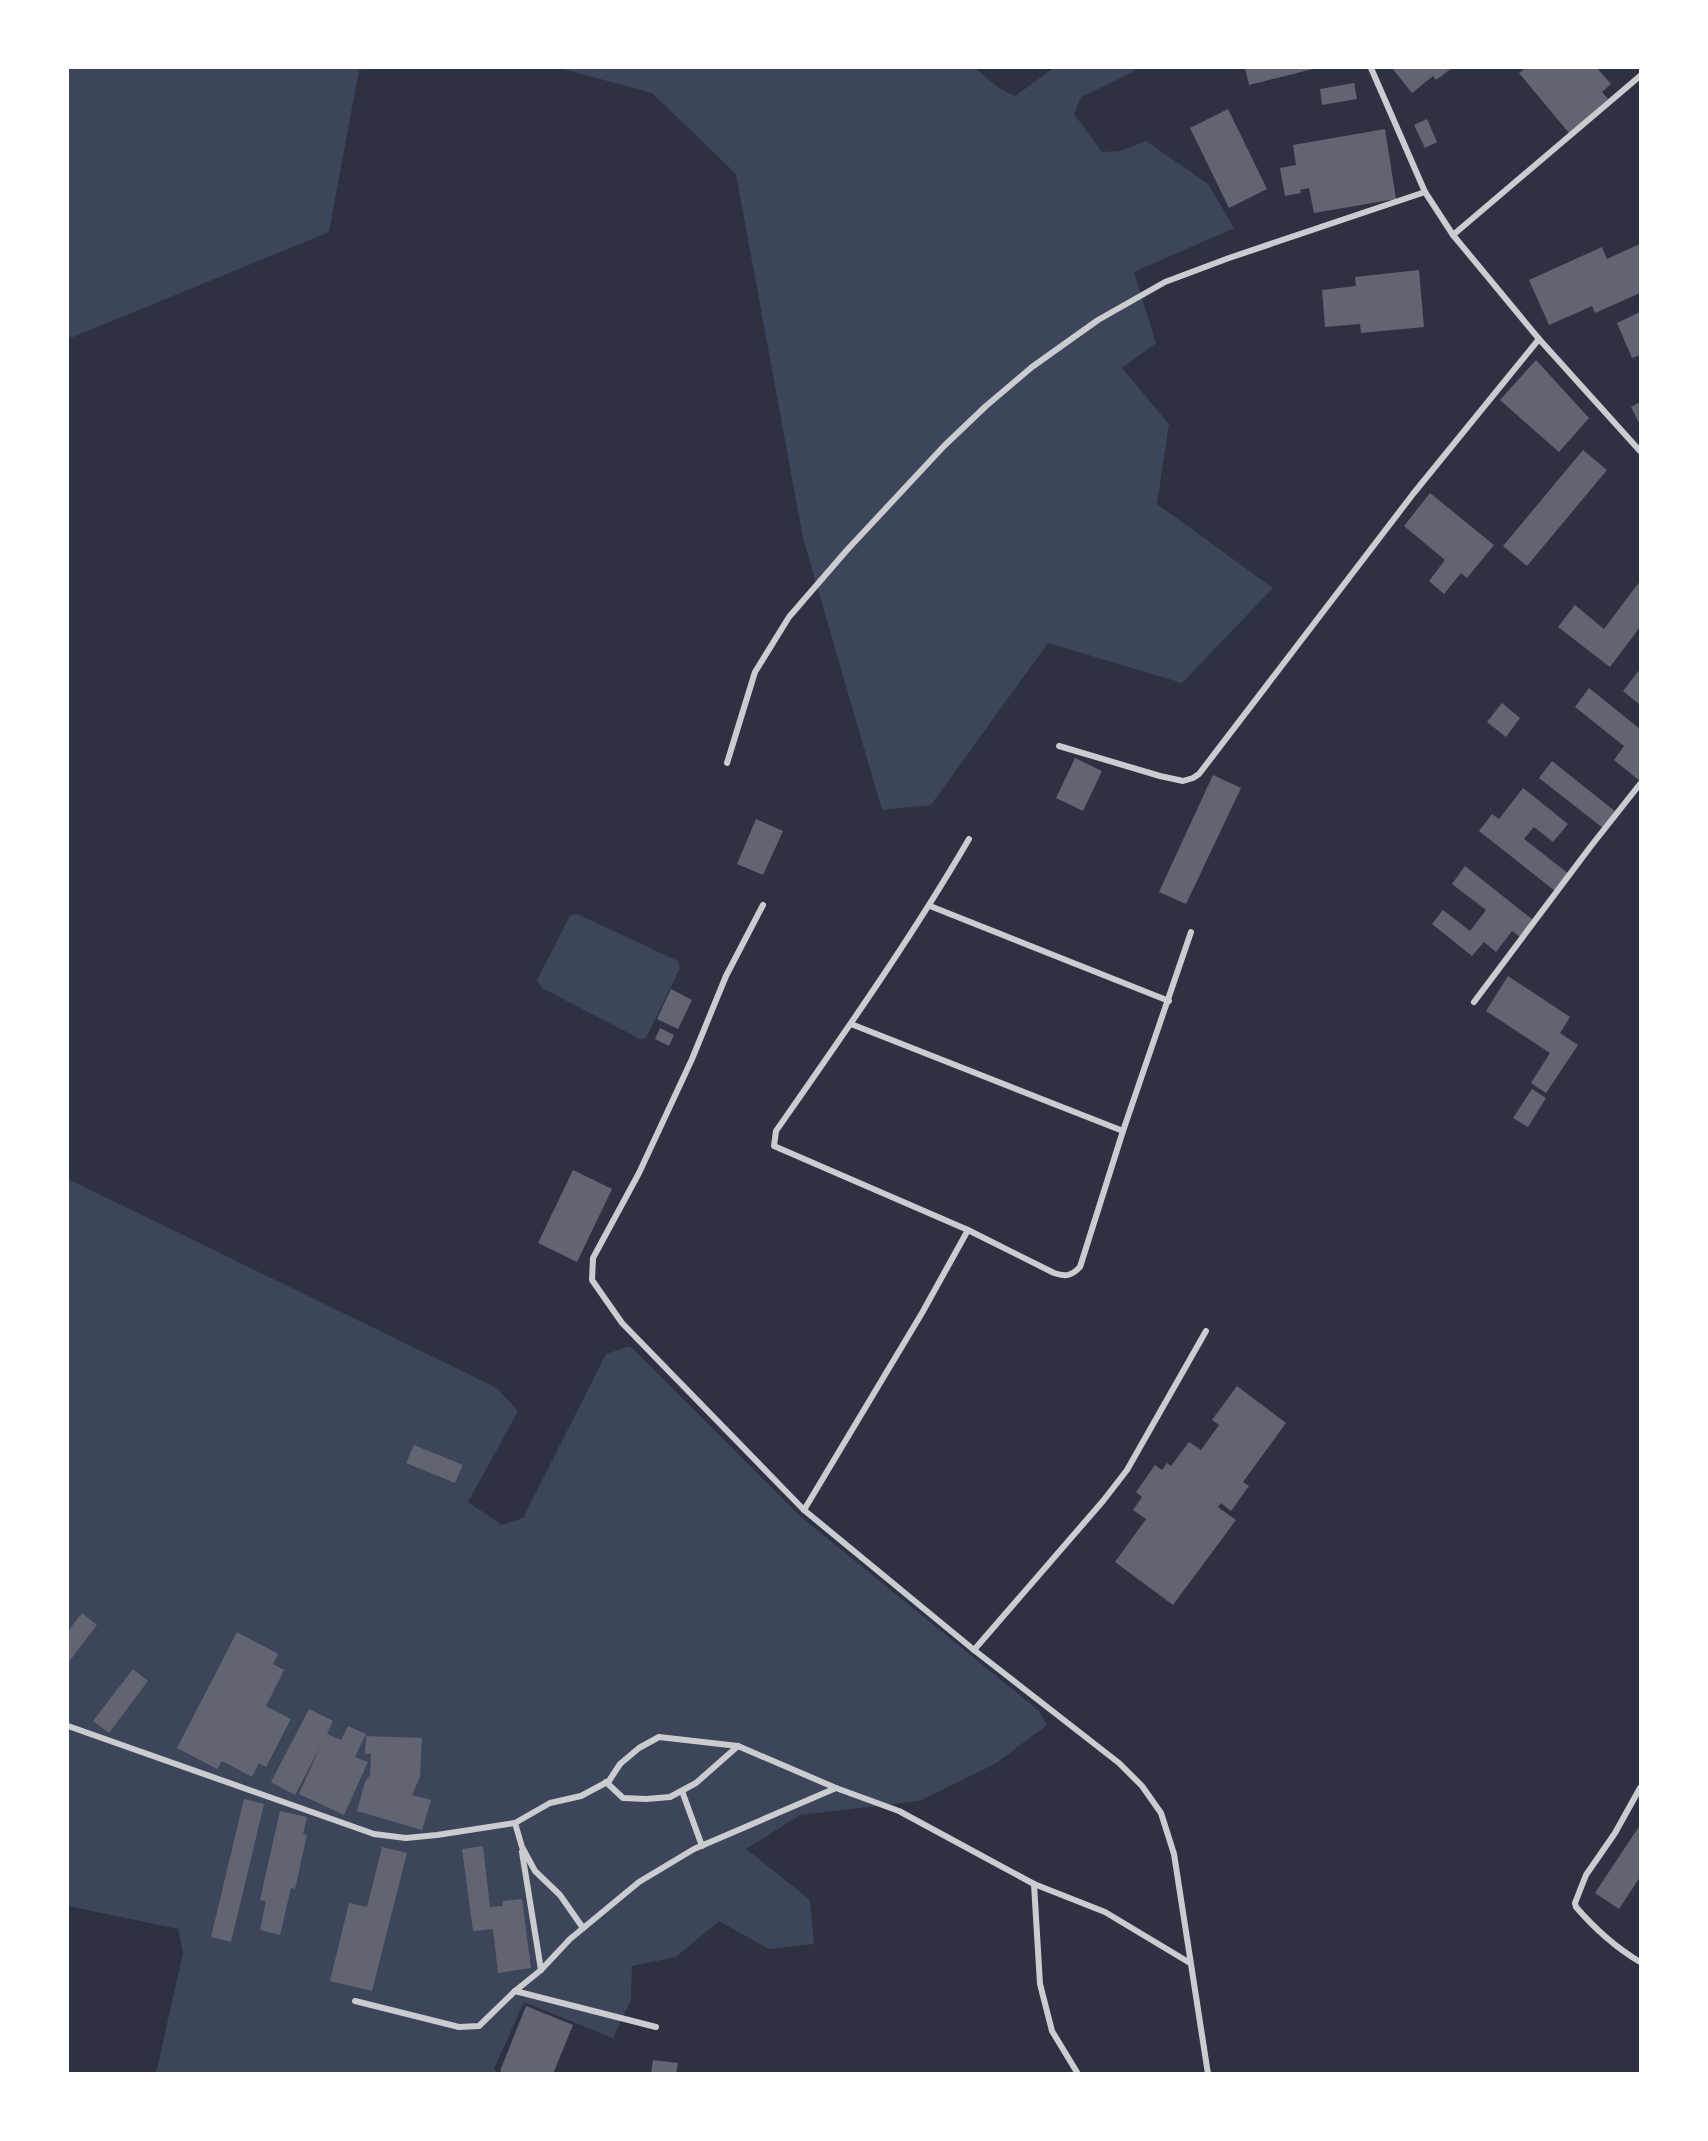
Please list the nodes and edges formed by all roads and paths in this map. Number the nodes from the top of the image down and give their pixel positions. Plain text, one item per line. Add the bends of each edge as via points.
1 (1371, 68) edge
2 (1641, 76) edge
3 (1425, 192) junction
4 (1452, 235) junction
5 (1539, 339) junction
6 (1641, 451) edge
7 (1059, 746) dead end
8 (727, 763) dead end
9 (1641, 784) edge
10 (969, 839) dead end
11 (763, 905) dead end
12 (930, 906) junction
13 (1191, 932) dead end
14 (1169, 1001) junction
15 (1474, 1002) dead end
16 (851, 1024) junction
17 (1123, 1131) junction
18 (968, 1230) junction
19 (1206, 1331) dead end
20 (804, 1510) junction
21 (974, 1650) junction
22 (68, 1726) edge
23 (738, 1746) junction
24 (606, 1782) junction
25 (836, 1788) junction
26 (1641, 1788) edge
27 (682, 1791) junction
28 (515, 1823) junction
29 (702, 1846) junction
30 (522, 1847) junction
31 (1034, 1884) junction
32 (583, 1928) junction
33 (1641, 1962) edge
34 (1190, 1963) junction
35 (541, 1970) junction
36 (515, 1991) junction
37 (355, 2001) dead end
38 (656, 2027) dead end
39 (1078, 2073) edge
40 (1208, 2073) edge

1 - 3 street
2 - 4 street
3 - 4 street
3 - 8 street via 1165,282 1098,320 1032,367 945,446 789,617 755,672
4 - 5 street
5 - 6 street
5 - 7 street via 1413,494 1198,774 1183,781
9 - 15 street
10 - 12 street
11 - 20 street via 726,976 639,1173 593,1258 592,1280 622,1323
12 - 14 street
12 - 16 street
13 - 14 street
14 - 17 street
16 - 17 street
16 - 18 street via 776,1131 774,1146
17 - 18 street via 1087,1250 1072,1275 1054,1273
18 - 20 street
19 - 21 street via 1127,1470
20 - 21 street
21 - 34 street via 1119,1763 1161,1813 1174,1854
22 - 28 street via 374,1834 406,1838
23 - 24 street via 659,1737 620,1764
23 - 25 street
23 - 27 street
24 - 27 street via 623,1798 670,1797
24 - 28 street via 581,1796 550,1803
25 - 29 street
25 - 31 street via 899,1811
26 - 33 street via 1586,1875 1575,1903 1595,1929
27 - 29 street
28 - 30 street
29 - 32 street via 639,1882
30 - 32 street via 535,1871 560,1895
30 - 35 street
31 - 34 street via 1105,1912
31 - 39 street via 1040,1984 1052,2031
32 - 35 street
34 - 40 street
35 - 36 street
36 - 37 street via 479,2026 459,2027
36 - 38 street

